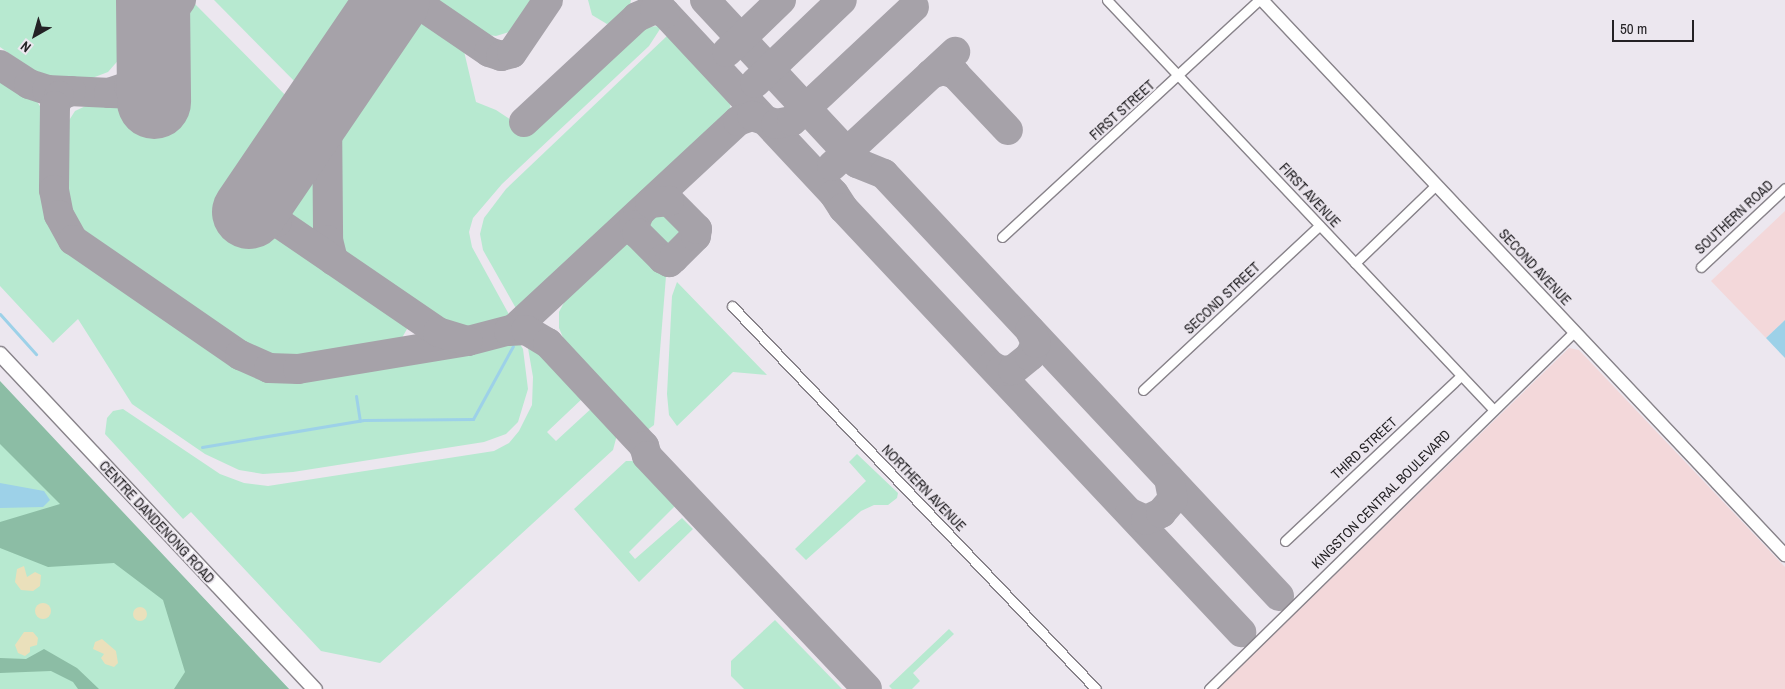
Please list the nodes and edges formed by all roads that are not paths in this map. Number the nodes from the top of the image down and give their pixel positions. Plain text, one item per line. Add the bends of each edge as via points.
1 (1107, 0) edge
2 (1260, 0) edge
3 (1179, 77) junction
4 (1436, 185) junction
5 (1785, 188) edge
6 (1319, 226) junction
7 (1002, 237) dead end
8 (1354, 263) junction
9 (1701, 267) dead end
10 (732, 306) dead end
11 (1575, 331) junction
12 (0, 354) edge
13 (1461, 376) junction
14 (1143, 390) dead end
15 (1492, 409) junction
16 (1285, 540) dead end
17 (1785, 555) edge
18 (315, 689) edge
19 (1096, 689) edge
20 (1209, 689) edge

1 - 3 street, FIRST AVENUE
2 - 3 street, FIRST STREET
2 - 4 main road, SECOND AVENUE
3 - 6 street, FIRST AVENUE
3 - 7 street, FIRST STREET
4 - 8 street
4 - 11 main road, SECOND AVENUE
5 - 9 street, SOUTHERN ROAD
6 - 8 street, FIRST AVENUE
6 - 14 street, SECOND STREET
8 - 13 street, FIRST AVENUE
10 - 19 street, NORTHERN AVENUE
11 - 15 street, KINGSTON CENTRAL BOULEVARD
11 - 17 main road, SECOND AVENUE
12 - 18 main road, CENTRE DANDENONG ROAD
13 - 15 street, FIRST AVENUE
13 - 16 street, THIRD STREET
15 - 20 street, KINGSTON CENTRAL BOULEVARD

